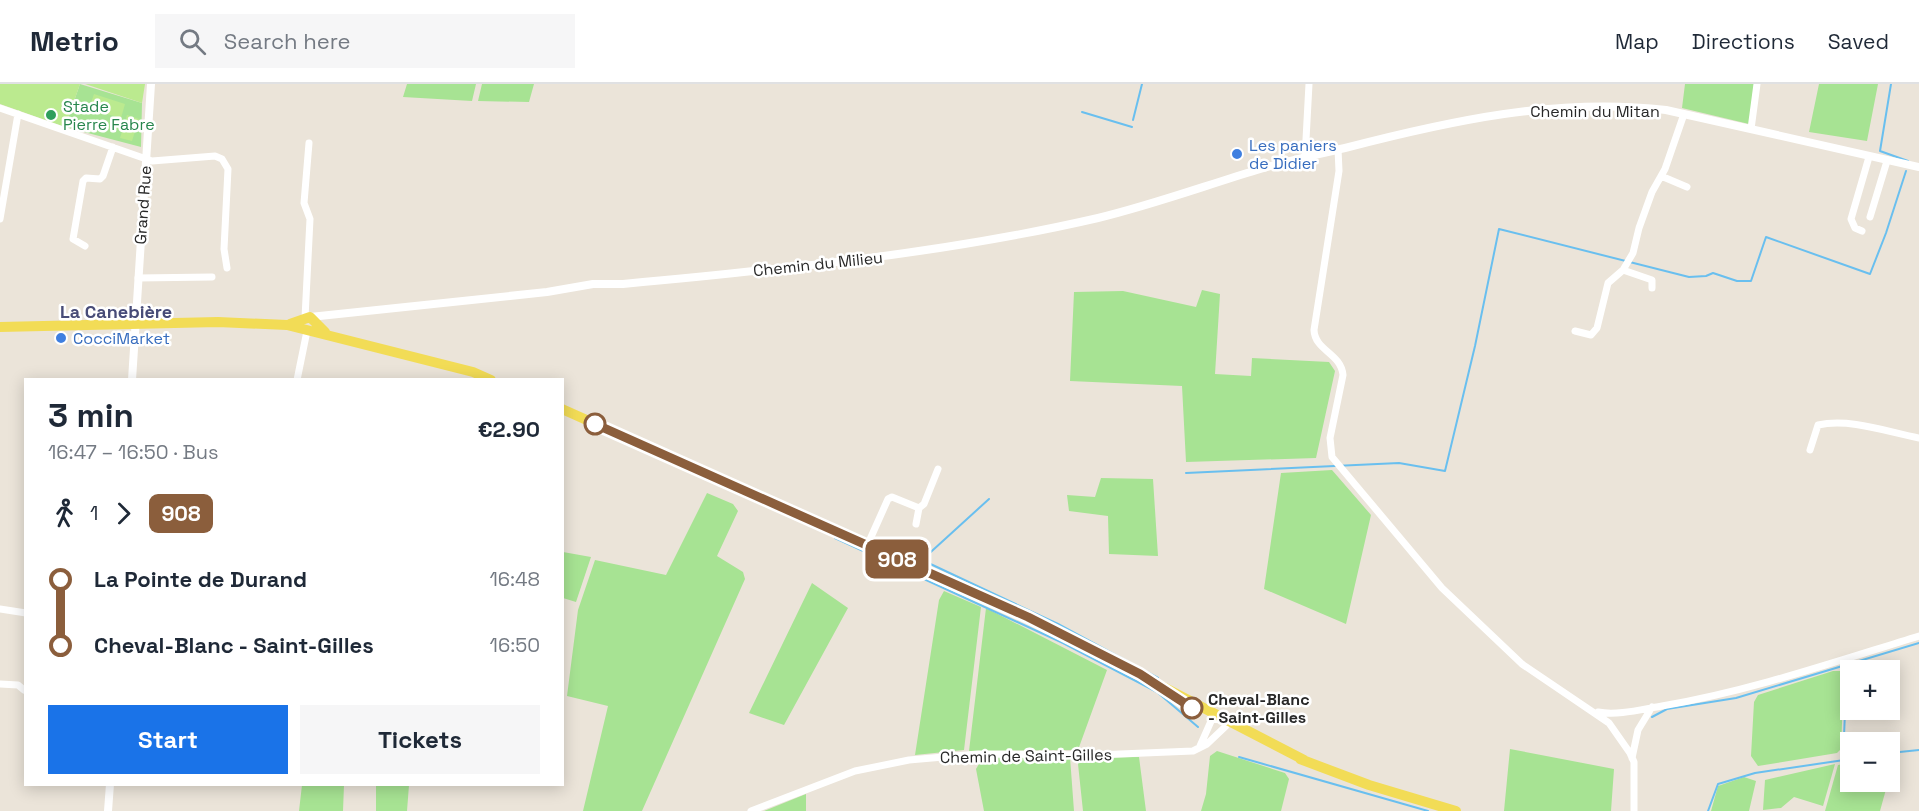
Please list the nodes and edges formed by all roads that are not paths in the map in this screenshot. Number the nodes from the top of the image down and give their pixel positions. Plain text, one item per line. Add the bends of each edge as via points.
1 (152, 84) edge
2 (1309, 84) edge
3 (1757, 84) edge
4 (0, 108) edge
5 (18, 114) junction
6 (1684, 114) junction
7 (1751, 129) junction
8 (309, 143) dead end
9 (113, 147) junction
10 (1338, 149) junction
11 (1869, 157) junction
12 (146, 158) junction
13 (1305, 158) junction
14 (1887, 161) junction
15 (1919, 167) edge
16 (1661, 176) junction
17 (1687, 187) dead end
18 (1870, 216) dead end
19 (0, 219) edge
20 (1862, 231) dead end
21 (85, 246) dead end
22 (227, 268) dead end
23 (1623, 270) junction
24 (213, 276) dead end
25 (138, 278) junction
26 (1652, 288) dead end
27 (310, 323) junction
28 (135, 326) junction
29 (0, 327) edge
30 (1575, 331) dead end
31 (132, 378) edge
32 (297, 378) edge
33 (486, 378) edge
34 (564, 410) edge
35 (1919, 438) edge
36 (1810, 450) dead end
37 (938, 469) dead end
38 (920, 508) junction
39 (916, 524) dead end
40 (867, 546) junction
41 (0, 609) edge
42 (24, 613) edge
43 (1919, 636) edge
44 (0, 684) edge
45 (24, 690) dead end
46 (1652, 707) junction
47 (1595, 711) junction
48 (1214, 716) junction
49 (1227, 724) junction
50 (1261, 737) junction
51 (1200, 746) junction
52 (1632, 758) junction
53 (1304, 760) junction
54 (110, 786) edge
55 (108, 811) edge
56 (751, 811) edge
57 (1456, 811) edge
58 (1634, 811) edge

1 - 12 street, Grand Rue
2 - 13 street
3 - 7 street
4 - 5 street
5 - 9 street
5 - 19 street
6 - 7 street, Chemin du Mitan
6 - 10 street, Chemin du Mitan via 1625,107 1501,114 1424,127
6 - 16 street
7 - 11 street, Chemin du Mitan
8 - 27 street via 304,203 310,219
9 - 12 street
9 - 21 street via 103,176 83,181 73,239
10 - 13 street, Chemin du Mitan
10 - 47 street via 1339,171 1314,330 1319,345 1342,367 1330,438 1332,457 1450,595 1522,664
11 - 14 street, Chemin du Mitan
11 - 20 street via 1851,219 1855,228
12 - 22 street via 152,161 215,156 226,163
12 - 25 street, Grand Rue
13 - 27 street, Chemin du Milieu via 1118,213 900,255 593,284
14 - 15 street, Chemin du Mitan
14 - 18 street
16 - 17 street
16 - 23 street via 1652,192 1639,242
23 - 26 street via 1648,277
23 - 30 street via 1608,283 1597,328 1591,335
24 - 25 street
25 - 28 street, Grand Rue
27 - 28 main road
27 - 32 street
27 - 33 main road via 350,342
28 - 29 main road
28 - 31 street, Grand Rue
34 - 40 main road
35 - 36 street via 1840,423 1826,424 1818,425
37 - 38 street
38 - 39 street
38 - 40 street via 892,497 888,499
40 - 48 main road via 1028,617
41 - 42 street
43 - 46 street via 1763,684
44 - 45 street via 18,685
46 - 47 street
46 - 52 street via 1638,730
47 - 52 street via 1609,723
48 - 49 main road
48 - 50 main road
48 - 51 street
49 - 50 street
49 - 51 street
49 - 53 main road via 1263,745
50 - 53 main road
51 - 56 street, Chemin de Saint-Gilles via 1193,751 1169,753 978,754 909,760 855,771
52 - 58 street
53 - 57 main road via 1369,785
54 - 55 street

